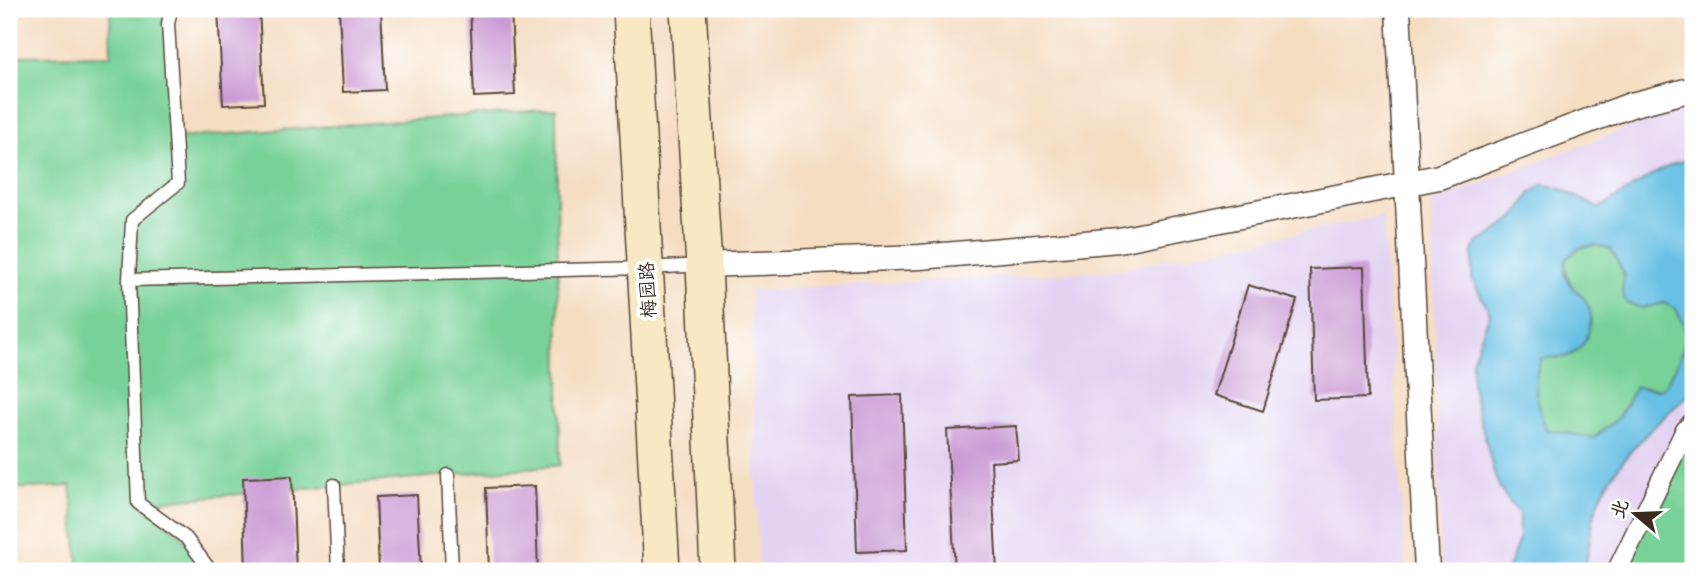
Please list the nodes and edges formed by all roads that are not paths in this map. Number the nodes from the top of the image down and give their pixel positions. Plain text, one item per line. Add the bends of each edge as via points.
1 (171, 9) edge
2 (631, 9) edge
3 (688, 9) edge
4 (1398, 9) edge
5 (1693, 89) edge
6 (1406, 184) junction
7 (704, 265) junction
8 (646, 268) junction
9 (128, 280) junction
10 (1693, 422) edge
11 (448, 475) dead end
12 (334, 485) dead end
13 (211, 571) edge
14 (338, 571) edge
15 (452, 571) edge
16 (662, 571) edge
17 (718, 571) edge
18 (1427, 571) edge
19 (1617, 571) edge

1 - 9 lane via 168,24 178,183 131,220
2 - 8 main road, 梅园路
3 - 7 main road
4 - 6 street
5 - 6 street via 1631,105 1439,177
6 - 7 street via 1119,240 920,257
6 - 18 street
7 - 8 lane
7 - 17 main road
8 - 9 lane
8 - 16 main road, 梅园路
9 - 13 lane via 138,503 186,538
10 - 19 street
11 - 15 lane
12 - 14 lane

